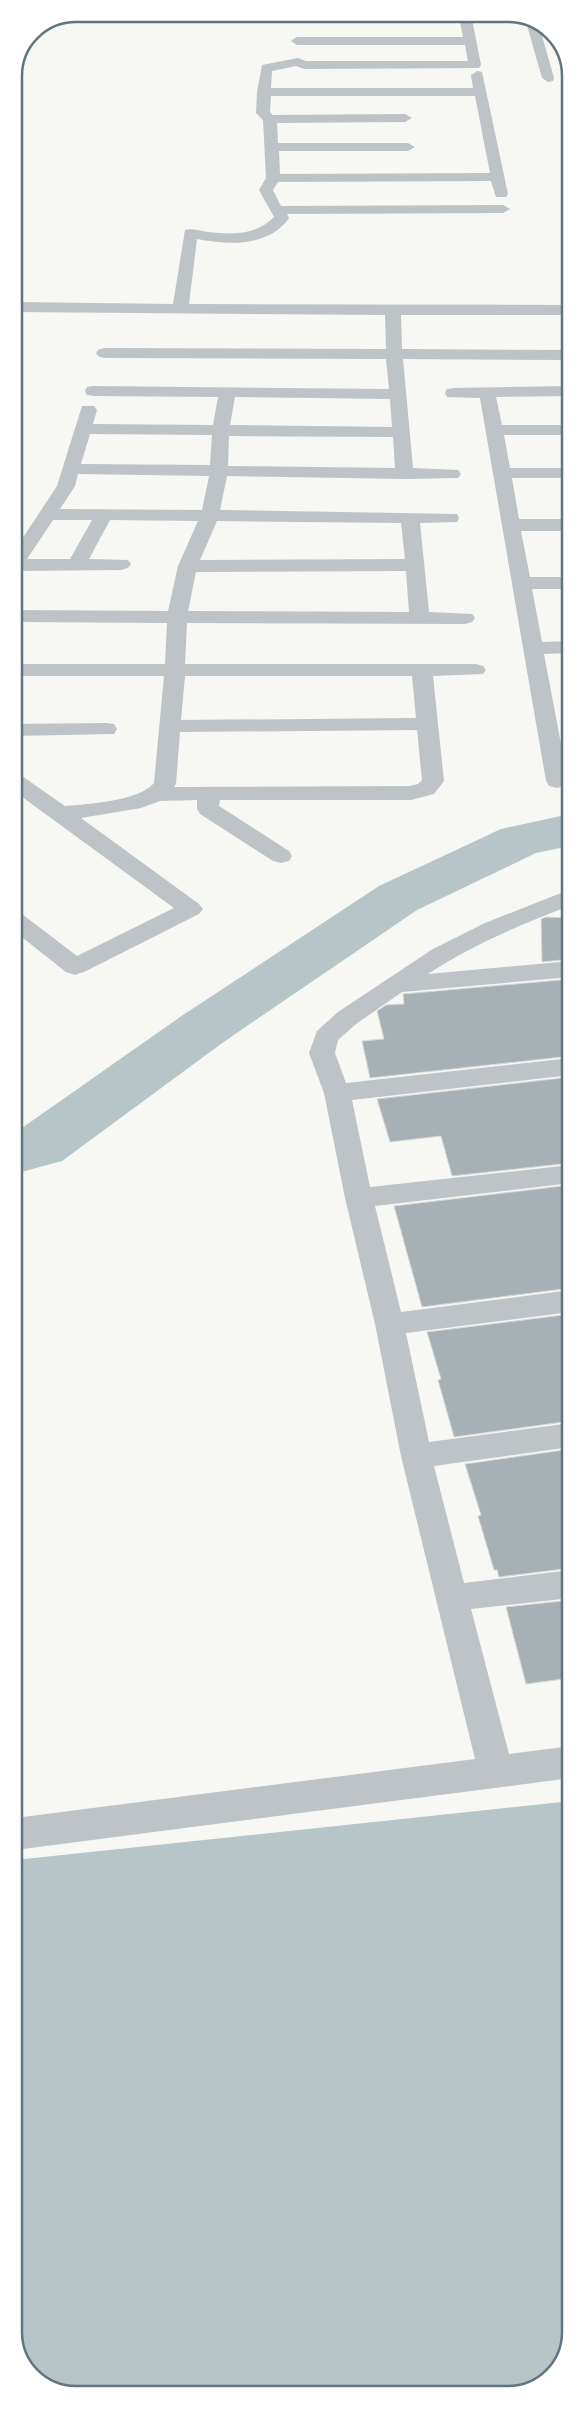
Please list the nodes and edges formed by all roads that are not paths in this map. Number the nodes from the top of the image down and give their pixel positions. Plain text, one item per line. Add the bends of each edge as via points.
1 (297, 23) edge
2 (467, 23) edge
3 (538, 31) edge
4 (297, 41) junction
5 (470, 41) junction
6 (540, 48) junction
7 (554, 48) dead end
8 (298, 62) junction
9 (562, 68) dead end
10 (477, 75) dead end
11 (263, 92) junction
12 (480, 92) junction
13 (270, 119) junction
14 (272, 147) junction
15 (497, 177) junction
16 (273, 178) junction
17 (277, 210) junction
18 (22, 307) edge
19 (180, 309) junction
20 (393, 310) junction
21 (562, 310) edge
22 (109, 336) dead end
23 (104, 353) junction
24 (562, 355) edge
25 (394, 356) junction
26 (93, 391) junction
27 (562, 391) edge
28 (227, 392) junction
29 (486, 392) junction
30 (453, 393) dead end
31 (398, 394) junction
32 (83, 429) junction
33 (221, 430) junction
34 (494, 430) junction
35 (562, 430) edge
36 (401, 432) junction
37 (71, 469) junction
38 (219, 471) junction
39 (502, 473) junction
40 (562, 473) edge
41 (405, 474) junction
42 (452, 474) dead end
43 (48, 514) junction
44 (104, 515) junction
45 (210, 516) junction
46 (410, 518) junction
47 (450, 518) dead end
48 (511, 525) junction
49 (562, 525) edge
50 (22, 553) edge
51 (122, 564) dead end
52 (22, 565) edge
53 (76, 565) junction
54 (416, 565) junction
55 (188, 566) junction
56 (521, 583) junction
57 (562, 583) edge
58 (22, 616) edge
59 (177, 617) junction
60 (420, 618) junction
61 (465, 618) dead end
62 (533, 648) junction
63 (562, 648) edge
64 (22, 670) edge
65 (175, 670) junction
66 (422, 670) junction
67 (476, 670) dead end
68 (429, 724) junction
69 (169, 726) junction
70 (106, 729) dead end
71 (22, 730) edge
72 (561, 750) edge
73 (557, 781) dead end
74 (22, 787) edge
75 (157, 794) junction
76 (210, 794) junction
77 (60, 813) junction
78 (281, 856) dead end
79 (562, 899) edge
80 (22, 925) edge
81 (562, 970) edge
82 (396, 985) junction
83 (562, 1067) edge
84 (337, 1093) junction
85 (562, 1175) edge
86 (359, 1198) junction
87 (562, 1302) edge
88 (390, 1324) junction
89 (562, 1436) edge
90 (416, 1456) junction
91 (562, 1585) edge
92 (451, 1598) junction
93 (562, 1763) edge
94 (496, 1772) junction
95 (22, 1833) edge

1 - 4 street
2 - 5 street
3 - 6 street
4 - 5 street
4 - 8 street
5 - 8 street via 475,65 304,65
6 - 7 street
6 - 9 street via 546,73
8 - 11 street via 266,68
10 - 12 street
11 - 12 street
11 - 13 street via 263,113
12 - 15 street
13 - 14 street
13 - 14 street via 406,133
14 - 16 street
15 - 16 street
15 - 17 street via 505,216
16 - 17 street via 266,190
17 - 19 street via 282,218 274,228 258,235 237,238 190,233
18 - 19 street
19 - 20 street
20 - 21 street
20 - 25 street
22 - 23 street
23 - 25 street
23 - 26 street
24 - 25 street
25 - 31 street
26 - 28 street
26 - 32 street
27 - 29 street
28 - 31 street
28 - 33 street
29 - 30 street
29 - 34 street
31 - 36 street
32 - 33 street
32 - 37 street
33 - 36 street
33 - 38 street
34 - 35 street
34 - 39 street
36 - 41 street
37 - 38 street
37 - 43 street via 66,486
38 - 41 street
38 - 45 street
39 - 40 street
39 - 48 street
41 - 42 street
43 - 44 street
43 - 50 street
44 - 45 street
44 - 53 street
45 - 46 street
45 - 55 street
46 - 47 street
46 - 54 street
48 - 49 street
48 - 56 street
51 - 53 street
52 - 53 street
54 - 55 street
54 - 60 street
55 - 59 street
56 - 57 street
56 - 62 street
58 - 59 street
59 - 60 street
59 - 65 street
60 - 61 street
62 - 63 street
62 - 72 street
64 - 65 street
65 - 66 street
65 - 69 street
66 - 67 street
66 - 68 street
68 - 69 street
68 - 76 street via 433,781 426,789 411,793
69 - 75 street via 165,784
70 - 71 street
72 - 73 street
74 - 77 street
75 - 76 street
75 - 77 street via 142,801
76 - 78 street via 208,809
77 - 80 street via 191,909 75,967
79 - 82 street via 442,954
81 - 82 street
82 - 84 street via 347,1018 326,1037 322,1053
83 - 84 street
84 - 86 street
85 - 86 street
86 - 88 street
87 - 88 street
88 - 90 street
89 - 90 street
90 - 92 street
91 - 92 street
92 - 94 street
93 - 94 street
94 - 95 street

